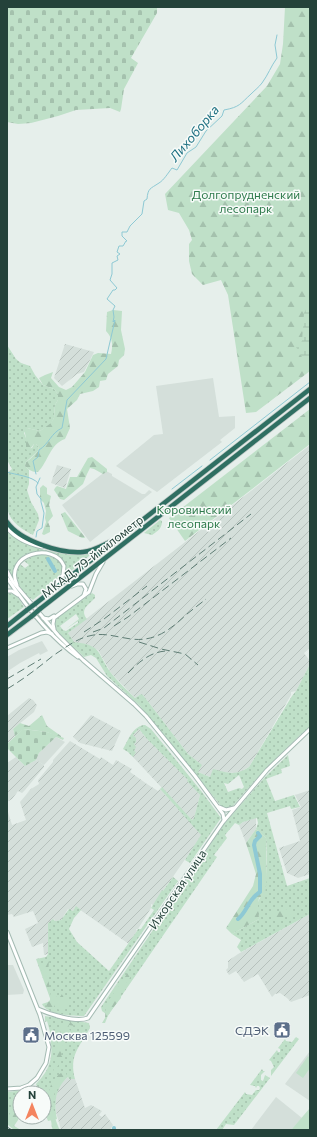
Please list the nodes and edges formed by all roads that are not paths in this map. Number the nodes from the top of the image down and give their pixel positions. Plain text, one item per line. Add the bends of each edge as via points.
1 (310, 389) edge
2 (310, 398) edge
3 (7, 522) edge
4 (7, 528) edge
5 (121, 537) junction
6 (58, 549) junction
7 (107, 557) junction
8 (7, 572) edge
9 (7, 578) edge
10 (67, 589) junction
11 (20, 590) junction
12 (7, 591) edge
13 (46, 596) junction
14 (24, 601) junction
15 (41, 616) junction
16 (16, 619) junction
17 (7, 623) edge
18 (7, 626) edge
19 (7, 635) edge
20 (58, 635) junction
21 (54, 636) junction
22 (7, 648) edge
23 (83, 660) junction
24 (310, 729) edge
25 (214, 803) junction
26 (235, 807) junction
27 (224, 820) junction
28 (7, 932) edge
29 (38, 1009) junction
30 (7, 1089) edge

1 - 5 highway, МКАД, 79-й километр
2 - 7 highway, МКАД, 79-й километр
3 - 6 highway via 14,531 24,537
4 - 6 main road via 23,541
5 - 6 highway via 87,551
5 - 13 highway, МКАД, 79-й километр
7 - 10 highway, МКАД, 79-й километр
7 - 20 main road via 97,570 89,592 54,618 53,627
8 - 11 main road
9 - 14 main road
10 - 15 main road via 80,583 86,592 52,618 46,619
10 - 19 highway, МКАД, 79-й километр, bridge
11 - 13 main road via 15,576 17,565 29,556 46,554 61,560 64,570 62,577
11 - 15 main road
12 - 14 main road via 16,593
13 - 16 highway, МКАД, 79-й километр, bridge
14 - 21 main road
15 - 20 main road
16 - 17 main road
16 - 18 highway, МКАД, 79-й километр
20 - 23 main road
21 - 22 main road via 47,632 41,633
21 - 23 main road
23 - 25 main road via 146,716
24 - 26 main road, Ижорская улица via 267,770
25 - 26 main road via 223,810
25 - 27 main road via 223,814
26 - 27 main road, Ижорская улица
27 - 29 main road, Ижорская улица via 88,1018 57,1016
28 - 29 main road
29 - 30 main road via 49,1044 46,1063 33,1082 18,1089

